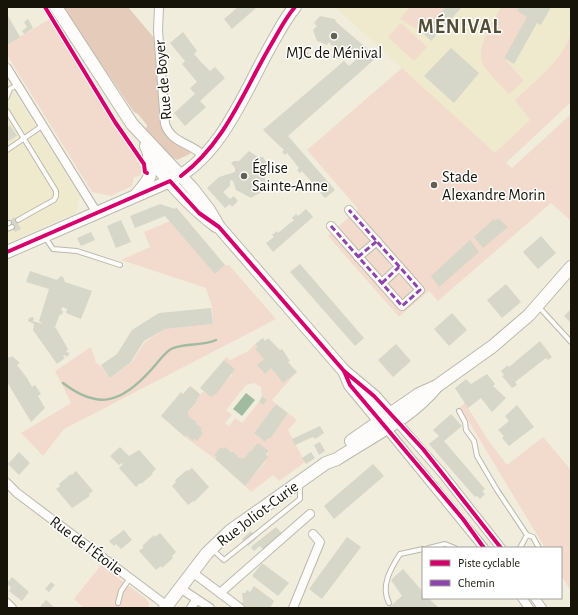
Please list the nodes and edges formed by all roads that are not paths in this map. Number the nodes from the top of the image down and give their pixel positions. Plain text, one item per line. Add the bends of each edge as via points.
1 (56, 7) edge
2 (159, 7) edge
3 (295, 7) edge
4 (7, 68) edge
5 (17, 84) junction
6 (7, 97) edge
7 (7, 111) edge
8 (42, 126) junction
9 (142, 135) junction
10 (24, 138) junction
11 (7, 150) edge
12 (149, 152) junction
13 (204, 156) junction
14 (176, 179) junction
15 (135, 196) junction
16 (349, 210) dead end
17 (97, 213) junction
18 (18, 220) dead end
19 (331, 226) dead end
20 (45, 236) junction
21 (377, 241) junction
22 (7, 252) edge
23 (358, 257) junction
24 (120, 265) dead end
25 (571, 266) edge
26 (399, 267) junction
27 (382, 283) junction
28 (538, 306) junction
29 (571, 342) edge
30 (344, 371) junction
31 (357, 393) junction
32 (458, 411) dead end
33 (388, 421) junction
34 (360, 434) junction
35 (326, 463) junction
36 (300, 480) junction
37 (7, 483) edge
38 (310, 514) dead end
39 (313, 534) dead end
40 (527, 535) junction
41 (433, 547) edge
42 (452, 547) edge
43 (483, 547) edge
44 (500, 547) edge
45 (521, 547) edge
46 (538, 547) edge
47 (211, 548) junction
48 (422, 549) edge
49 (192, 572) junction
50 (131, 578) junction
51 (180, 588) junction
52 (220, 593) junction
53 (523, 599) edge
54 (196, 600) junction
55 (118, 602) dead end
56 (7, 603) edge
57 (389, 603) dead end
58 (166, 607) edge
59 (12, 608) edge
60 (191, 608) edge
61 (210, 608) edge
62 (240, 608) edge
63 (293, 608) edge
64 (529, 608) edge

1 - 9 main road via 118,104
2 - 13 street, Rue de Boyer via 158,30 165,124 173,137 193,146
3 - 13 main road via 264,56 228,124
4 - 5 street
5 - 6 lane via 10,89
5 - 8 street
7 - 10 lane
8 - 10 lane
8 - 17 street
9 - 12 main road
9 - 14 main road
10 - 11 lane
10 - 18 lane via 56,196 54,200
12 - 14 main road
12 - 15 main road via 151,174
13 - 14 main road
14 - 15 main road
14 - 30 main road via 209,210 219,227
15 - 17 main road
16 - 21 street
17 - 20 main road
19 - 23 street
20 - 22 main road
20 - 24 lane via 53,249 76,251
21 - 23 street
21 - 26 street
23 - 27 street
25 - 28 main road, Rue Joliot-Curie
26 - 27 street
26 - 27 street via 420,290 402,306
28 - 29 lane
28 - 33 main road, Rue Joliot-Curie via 516,328 438,386 426,400
30 - 31 main road
30 - 33 main road via 360,384
31 - 33 main road
31 - 34 main road via 365,412 365,424
32 - 40 lane via 474,441 477,456
33 - 34 main road, Rue Joliot-Curie
33 - 35 main road, Rue Joliot-Curie via 337,459
33 - 43 street
33 - 44 street via 442,473
34 - 35 main road, Rue Joliot-Curie via 333,454
35 - 36 main road, Rue Joliot-Curie
36 - 47 main road, Rue Joliot-Curie
36 - 47 lane via 300,499 224,560
37 - 50 street, Rue de l'Étoile via 17,494
38 - 52 street
39 - 63 street via 320,542
40 - 45 lane
40 - 46 lane via 533,537
41 - 42 lane via 444,544
47 - 49 main road, Rue Joliot-Curie
48 - 57 lane via 400,554 390,568 386,583 386,598
49 - 51 main road, Rue Joliot-Curie
49 - 52 street
50 - 55 lane via 121,591
50 - 58 street, Rue de l'Étoile
51 - 54 street
51 - 58 main road, Rue Joliot-Curie
52 - 62 street
53 - 64 street
54 - 60 street
54 - 61 street
56 - 59 street

